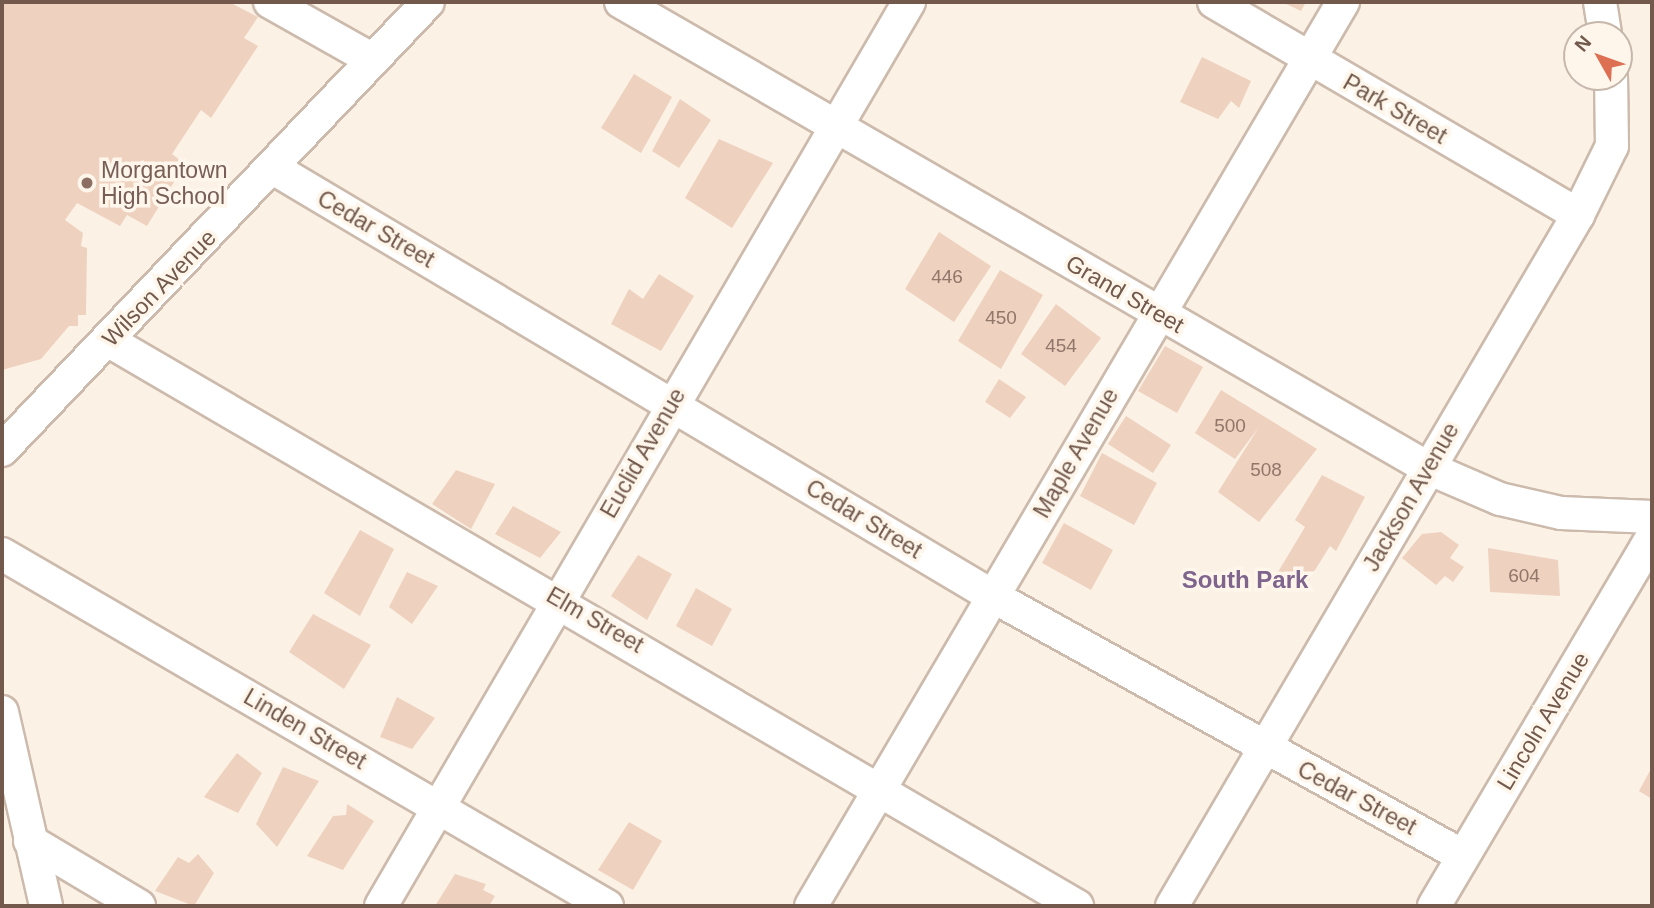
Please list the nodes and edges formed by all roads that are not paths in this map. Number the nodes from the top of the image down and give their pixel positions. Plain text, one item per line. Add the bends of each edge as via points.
1 (270, 2) edge
2 (428, 2) edge
3 (621, 2) edge
4 (909, 2) edge
5 (1214, 2) edge
6 (1343, 2) edge
7 (1600, 2) edge
8 (1603, 21) edge
9 (1310, 59) junction
10 (373, 60) junction
11 (1611, 91) edge
12 (832, 128) junction
13 (273, 168) junction
14 (1578, 215) junction
15 (1157, 312) junction
16 (109, 341) junction
17 (671, 403) junction
18 (2, 450) edge
19 (1427, 468) junction
20 (1652, 517) edge
21 (1652, 537) edge
22 (2, 554) edge
23 (994, 597) junction
24 (560, 600) junction
25 (2, 712) edge
26 (1265, 748) junction
27 (880, 789) junction
28 (440, 806) junction
29 (30, 841) junction
30 (1463, 856) junction
31 (46, 906) edge
32 (139, 906) edge
33 (381, 906) edge
34 (607, 906) edge
35 (811, 906) edge
36 (1077, 906) edge
37 (1171, 906) edge
38 (1434, 906) edge

1 - 10 street
2 - 10 street, Wilson Avenue
3 - 12 street, Grand Street
4 - 12 street, Euclid Avenue
5 - 9 street, Park Street
6 - 9 street, Maple Avenue
7 - 8 street
9 - 14 street, Park Street
9 - 15 street, Maple Avenue
10 - 13 street, Wilson Avenue
11 - 14 street, Jackson Avenue via 1612,146
12 - 15 street, Grand Street
12 - 17 street, Euclid Avenue
13 - 16 street, Wilson Avenue
13 - 17 street, Cedar Street
14 - 19 street, Jackson Avenue
15 - 19 street, Grand Street
15 - 23 street, Maple Avenue
16 - 18 street, Wilson Avenue
16 - 24 street, Elm Street
17 - 23 street, Cedar Street
17 - 24 street, Euclid Avenue
19 - 20 street, Grand Street via 1500,499 1561,513
19 - 26 street, Jackson Avenue
21 - 30 street, Lincoln Avenue
22 - 28 street, Linden Street
23 - 26 street, Cedar Street
23 - 27 street, Maple Avenue
24 - 27 street, Elm Street
24 - 28 street, Euclid Avenue
25 - 29 street
26 - 30 street, Cedar Street
26 - 37 street, Jackson Avenue
27 - 35 street, Maple Avenue
27 - 36 street, Elm Street
28 - 33 street, Euclid Avenue
28 - 34 street, Linden Street
29 - 31 street
29 - 32 street
30 - 38 street, Lincoln Avenue

